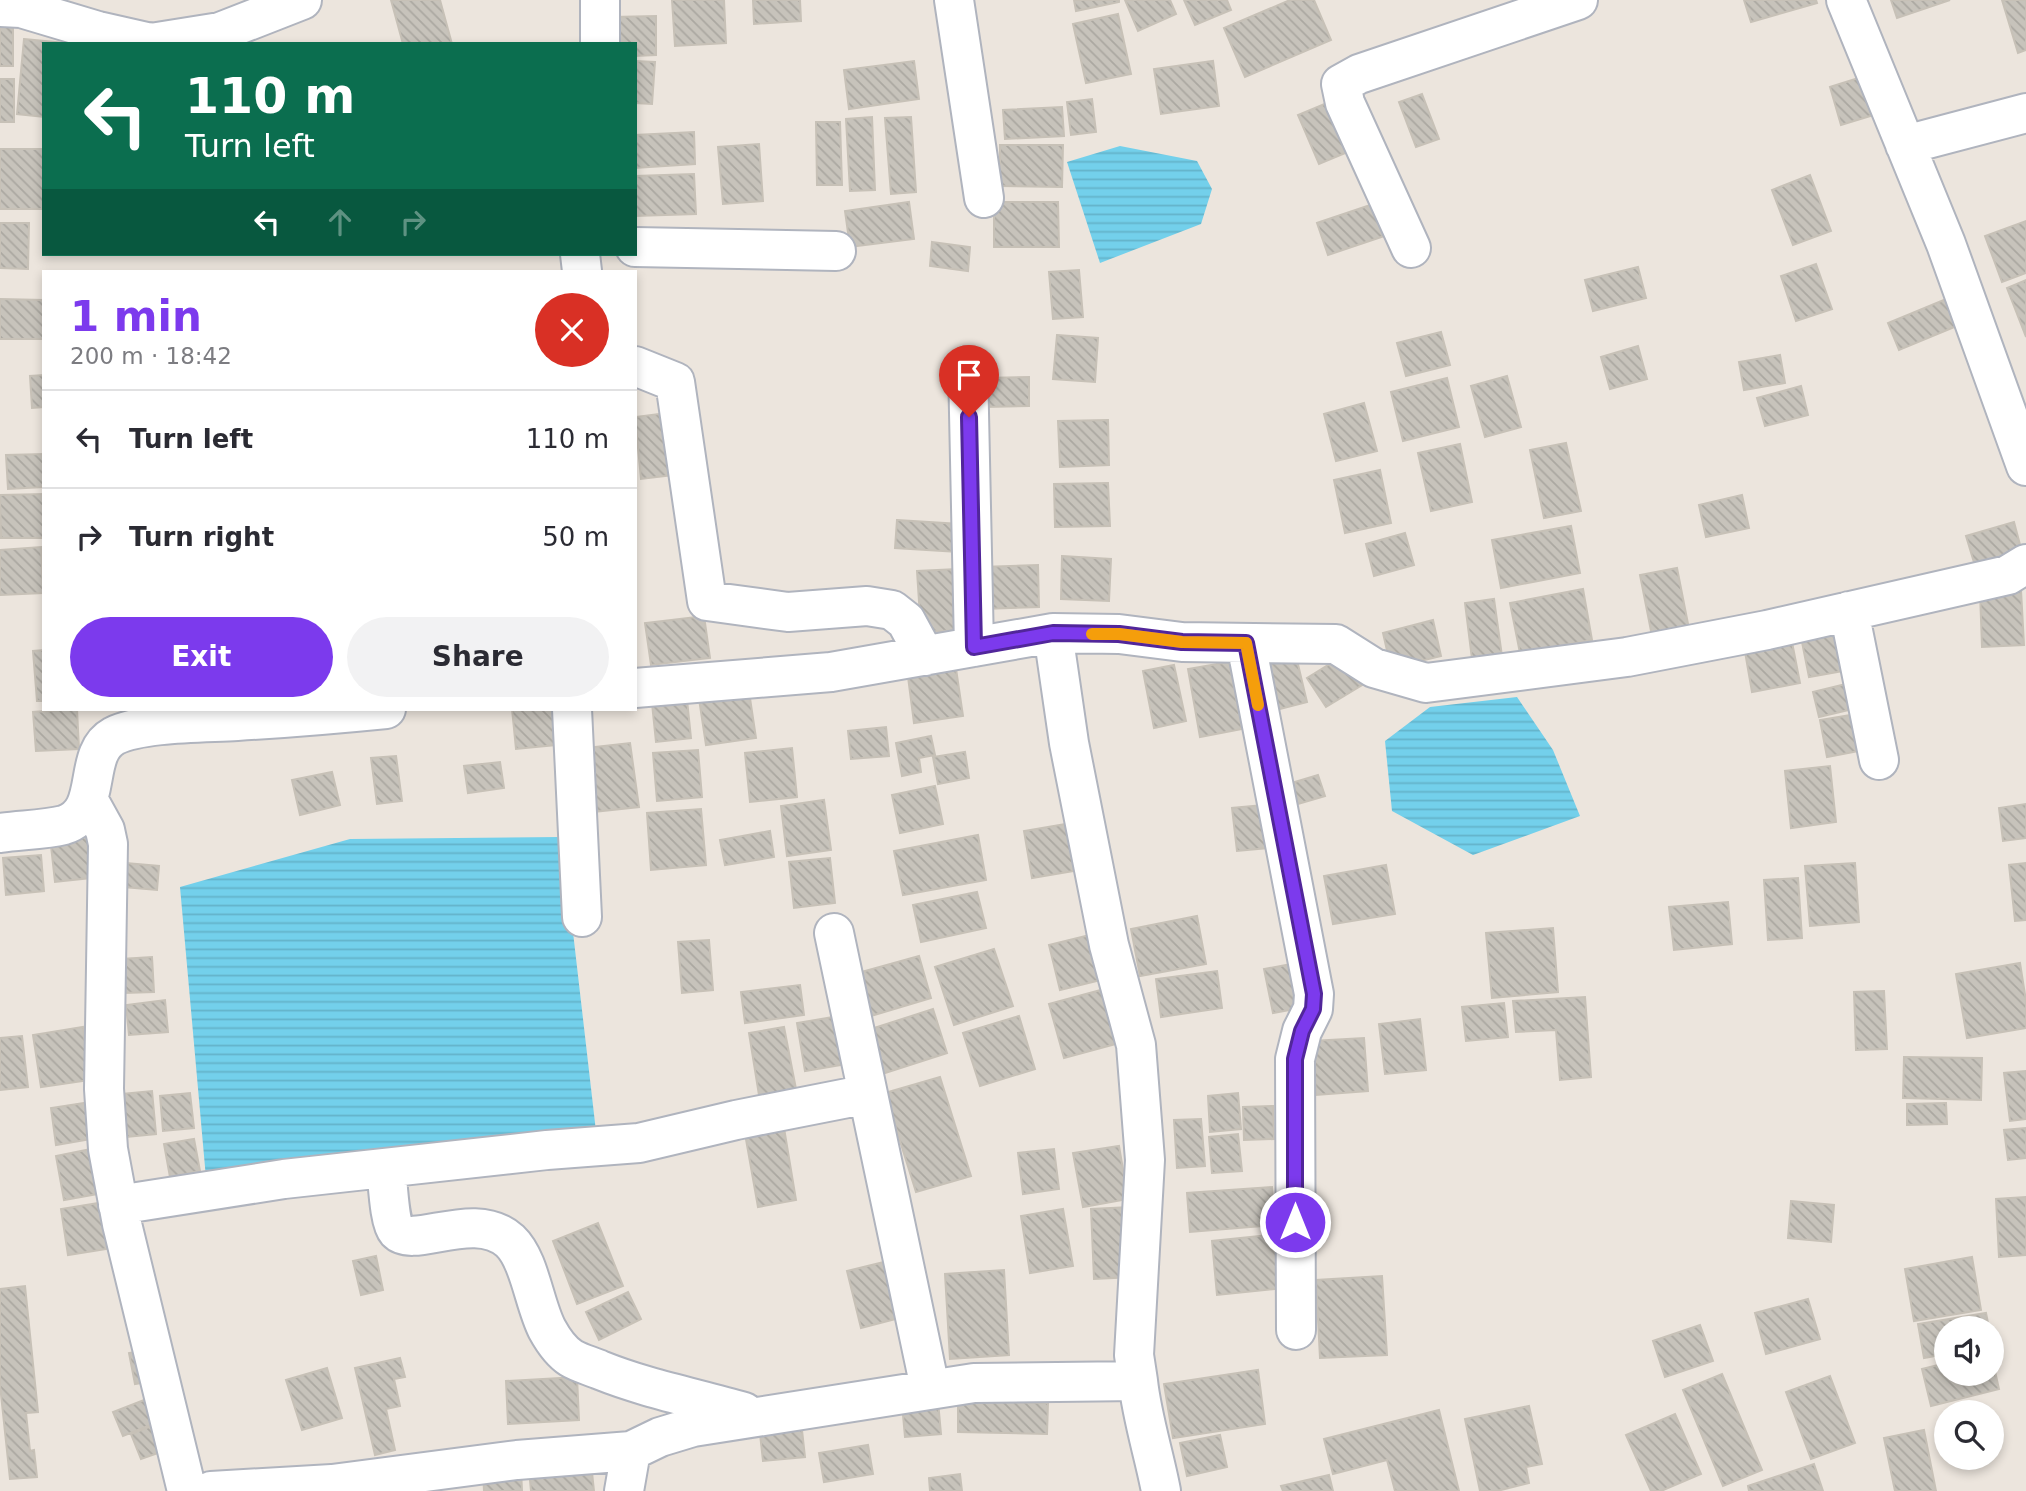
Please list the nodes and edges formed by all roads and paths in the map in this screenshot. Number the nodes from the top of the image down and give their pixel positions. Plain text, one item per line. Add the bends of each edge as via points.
1 (302, 0) edge
2 (600, 0) edge
3 (954, 0) edge
4 (1578, 0) edge
5 (1846, 0) edge
6 (0, 7) edge
7 (147, 42) edge
8 (157, 42) edge
9 (600, 42) edge
10 (2026, 113) edge
11 (1905, 145) junction
12 (984, 198) dead end
13 (637, 247) edge
14 (1411, 248) dead end
15 (836, 251) dead end
16 (968, 366) dead end
17 (637, 367) edge
18 (2012, 384) edge
19 (2026, 466) edge
20 (2026, 564) edge
21 (1849, 611) junction
22 (1053, 633) junction
23 (1246, 643) junction
24 (974, 647) junction
25 (925, 656) junction
26 (637, 688) edge
27 (367, 711) edge
28 (572, 711) edge
29 (173, 717) edge
30 (1879, 760) dead end
31 (89, 801) junction
32 (0, 833) edge
33 (582, 917) dead end
34 (834, 933) dead end
35 (868, 1094) junction
36 (386, 1168) junction
37 (118, 1205) junction
38 (1296, 1330) dead end
39 (1138, 1381) junction
40 (930, 1388) junction
41 (758, 1416) junction
42 (631, 1451) junction
43 (187, 1491) edge
44 (211, 1491) edge
45 (624, 1491) edge
46 (1161, 1491) edge

1 - 8 street via 220,32
2 - 9 street
3 - 12 street
4 - 14 street via 1341,84 1345,103
5 - 11 street
6 - 7 street via 21,8
10 - 11 street
11 - 18 street
13 - 15 street
16 - 24 street
17 - 25 street via 675,382 706,601 788,612 867,606 892,610 906,621
18 - 19 street
20 - 21 street via 2008,575
21 - 23 street via 1628,657 1426,683 1374,668 1336,644
21 - 30 street
22 - 23 street
22 - 24 street
22 - 39 street via 1069,743 1109,945 1136,1045 1145,1160 1134,1355
23 - 38 street via 1314,994 1295,1059
24 - 25 street
25 - 26 street via 831,672
27 - 29 street via 310,717
28 - 33 street
29 - 31 street via 113,737 100,752
31 - 32 street via 80,815 65,824
31 - 37 street via 108,844 104,1118
34 - 35 street
35 - 36 street via 639,1143
35 - 40 street
36 - 37 street
36 - 41 street via 393,1223 407,1237 476,1227 509,1240 519,1252 541,1318 570,1358 632,1383
37 - 43 street
39 - 40 street via 974,1383
39 - 46 street
40 - 41 street
41 - 42 street via 693,1427
42 - 44 street via 517,1460 332,1484
42 - 45 street

